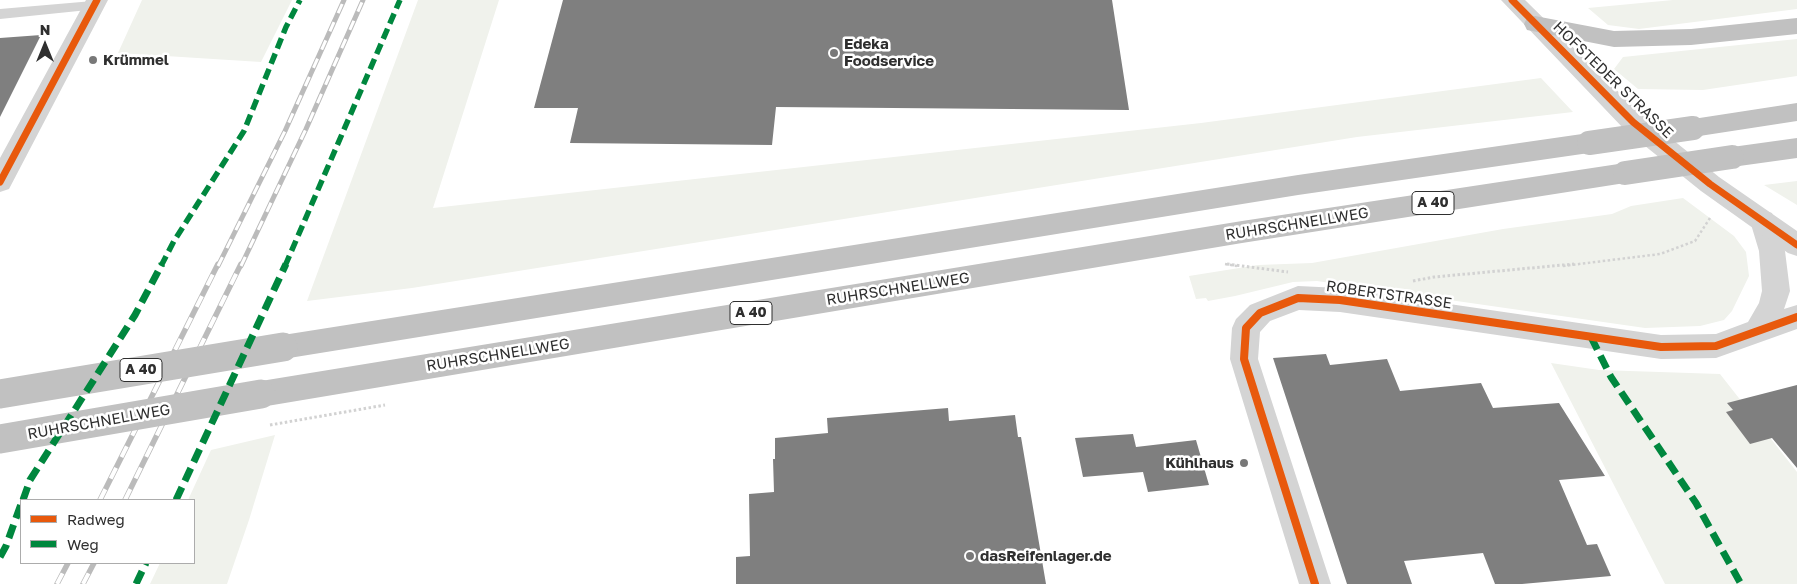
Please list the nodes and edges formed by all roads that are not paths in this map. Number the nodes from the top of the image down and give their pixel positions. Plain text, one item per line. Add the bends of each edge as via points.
1 (1512, 0) edge
2 (95, 3) edge
3 (0, 14) edge
4 (1535, 24) junction
5 (1797, 26) edge
6 (1797, 107) edge
7 (1797, 112) edge
8 (1733, 122) junction
9 (1797, 148) edge
10 (1732, 157) junction
11 (1797, 165) edge
12 (0, 182) edge
13 (1763, 221) junction
14 (1797, 245) edge
15 (1797, 317) edge
16 (1757, 332) junction
17 (0, 394) edge
18 (0, 439) edge
19 (1314, 584) edge

1 - 4 street, HOFSTEDER STRASSE
2 - 3 lane
2 - 12 street
4 - 5 highway via 1614,39 1691,37
4 - 13 street, HOFSTEDER STRASSE via 1633,122 1710,184
6 - 8 highway
7 - 8 highway, A 40
8 - 17 highway, A 40, bridge via 1298,185
9 - 10 highway, RUHRSCHNELLWEG / A 40
10 - 11 highway
10 - 18 highway, RUHRSCHNELLWEG / A 40, bridge via 1242,232
13 - 14 street, HOFSTEDER STRASSE
13 - 16 street via 1772,251 1776,291 1772,306
15 - 16 street, ROBERTSTRASSE
16 - 19 street, ROBERTSTRASSE via 1716,346 1661,347 1340,300 1298,298 1260,313 1246,328 1244,359

